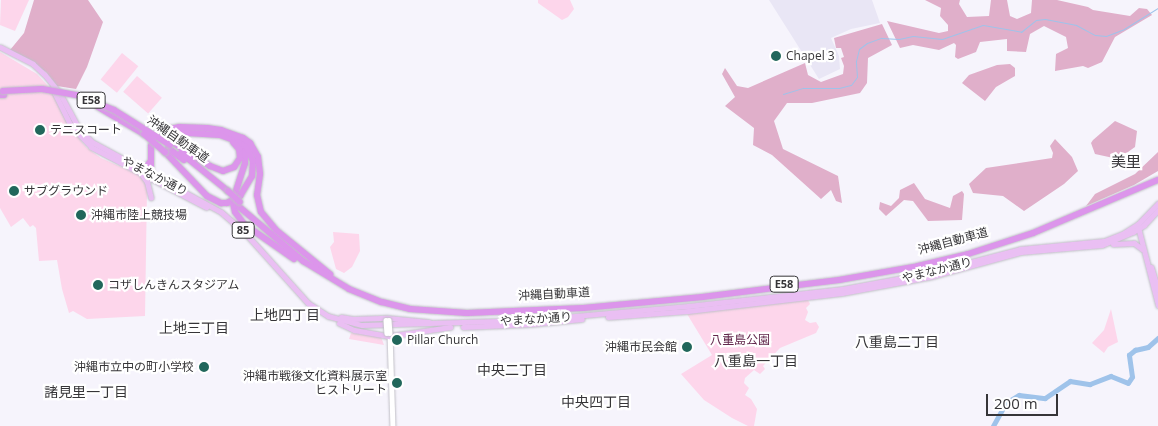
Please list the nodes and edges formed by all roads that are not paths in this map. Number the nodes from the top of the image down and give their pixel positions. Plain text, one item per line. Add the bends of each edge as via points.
1 (0, 49) edge
2 (2, 93) edge
3 (98, 106) junction
4 (232, 133) junction
5 (220, 135) junction
6 (169, 146) junction
7 (150, 161) junction
8 (139, 170) junction
9 (152, 176) junction
10 (1158, 176) edge
11 (1158, 180) edge
12 (151, 198) dead end
13 (236, 202) junction
14 (1158, 203) edge
15 (1158, 210) edge
16 (1139, 227) junction
17 (1108, 244) junction
18 (1144, 252) junction
19 (330, 275) junction
20 (928, 275) junction
21 (1158, 290) edge
22 (382, 300) junction
23 (395, 304) junction
24 (1158, 305) edge
25 (315, 308) junction
26 (388, 319) junction
27 (338, 323) junction
28 (450, 325) junction
29 (388, 334) junction
30 (393, 426) edge

1 - 8 main road, やまなか通り / 85 via 33,64 45,75 86,137
2 - 3 highway, 沖縄自動車道 / E58, bridge via 56,94
2 - 6 highway, 沖縄自動車道 / E58, bridge via 42,89 66,92 99,103 131,119
3 - 6 highway, 沖縄自動車道 / E58, bridge
3 - 6 highway, bridge
4 - 6 highway via 248,146 253,169 244,192 227,203 207,196
4 - 7 highway via 207,128 171,128 154,139
4 - 19 highway via 250,143 258,157 257,195 261,212 293,245
5 - 6 highway via 236,144 240,153 238,163 229,170 218,170
5 - 9 highway via 178,131 166,134 157,142
5 - 13 highway via 239,142 245,151
6 - 13 highway, 沖縄自動車道, bridge
7 - 8 highway
7 - 9 highway
8 - 9 main road, やまなか通り / 85
8 - 12 main road via 147,182
9 - 25 main road, やまなか通り / 85 via 229,218
9 - 27 main road, やまなか通り / 85 via 227,220 298,298 320,315
10 - 23 highway, 沖縄自動車道 / E58 via 1068,216 995,242 917,263 839,277 701,294 527,308 446,310
11 - 23 highway, 沖縄自動車道 / E58 via 1082,214 996,246 918,266 839,280 656,302 527,311 439,313
13 - 19 highway, 沖縄自動車道
13 - 22 highway, 沖縄自動車道 via 290,251 339,284
14 - 16 main road, やまなか通り / 85
15 - 16 main road, やまなか通り / 85
16 - 17 main road, やまなか通り / 85
16 - 18 main road
16 - 20 main road, やまなか通り / 85 via 1104,241 1020,249
16 - 21 main road
17 - 18 main road via 1134,243
17 - 20 main road, やまなか通り / 85 via 1022,252
18 - 24 main road
19 - 22 highway, 沖縄自動車道
20 - 28 main road, やまなか通り / 85 via 842,289 688,306
22 - 23 highway, 沖縄自動車道
25 - 26 main road via 353,320
25 - 28 main road, やまなか通り / 85 via 334,318 362,325
26 - 28 main road
26 - 29 main road, bridge
27 - 28 main road, やまなか通り / 85 via 378,330
27 - 29 main road via 354,330
28 - 29 main road
29 - 30 main road

